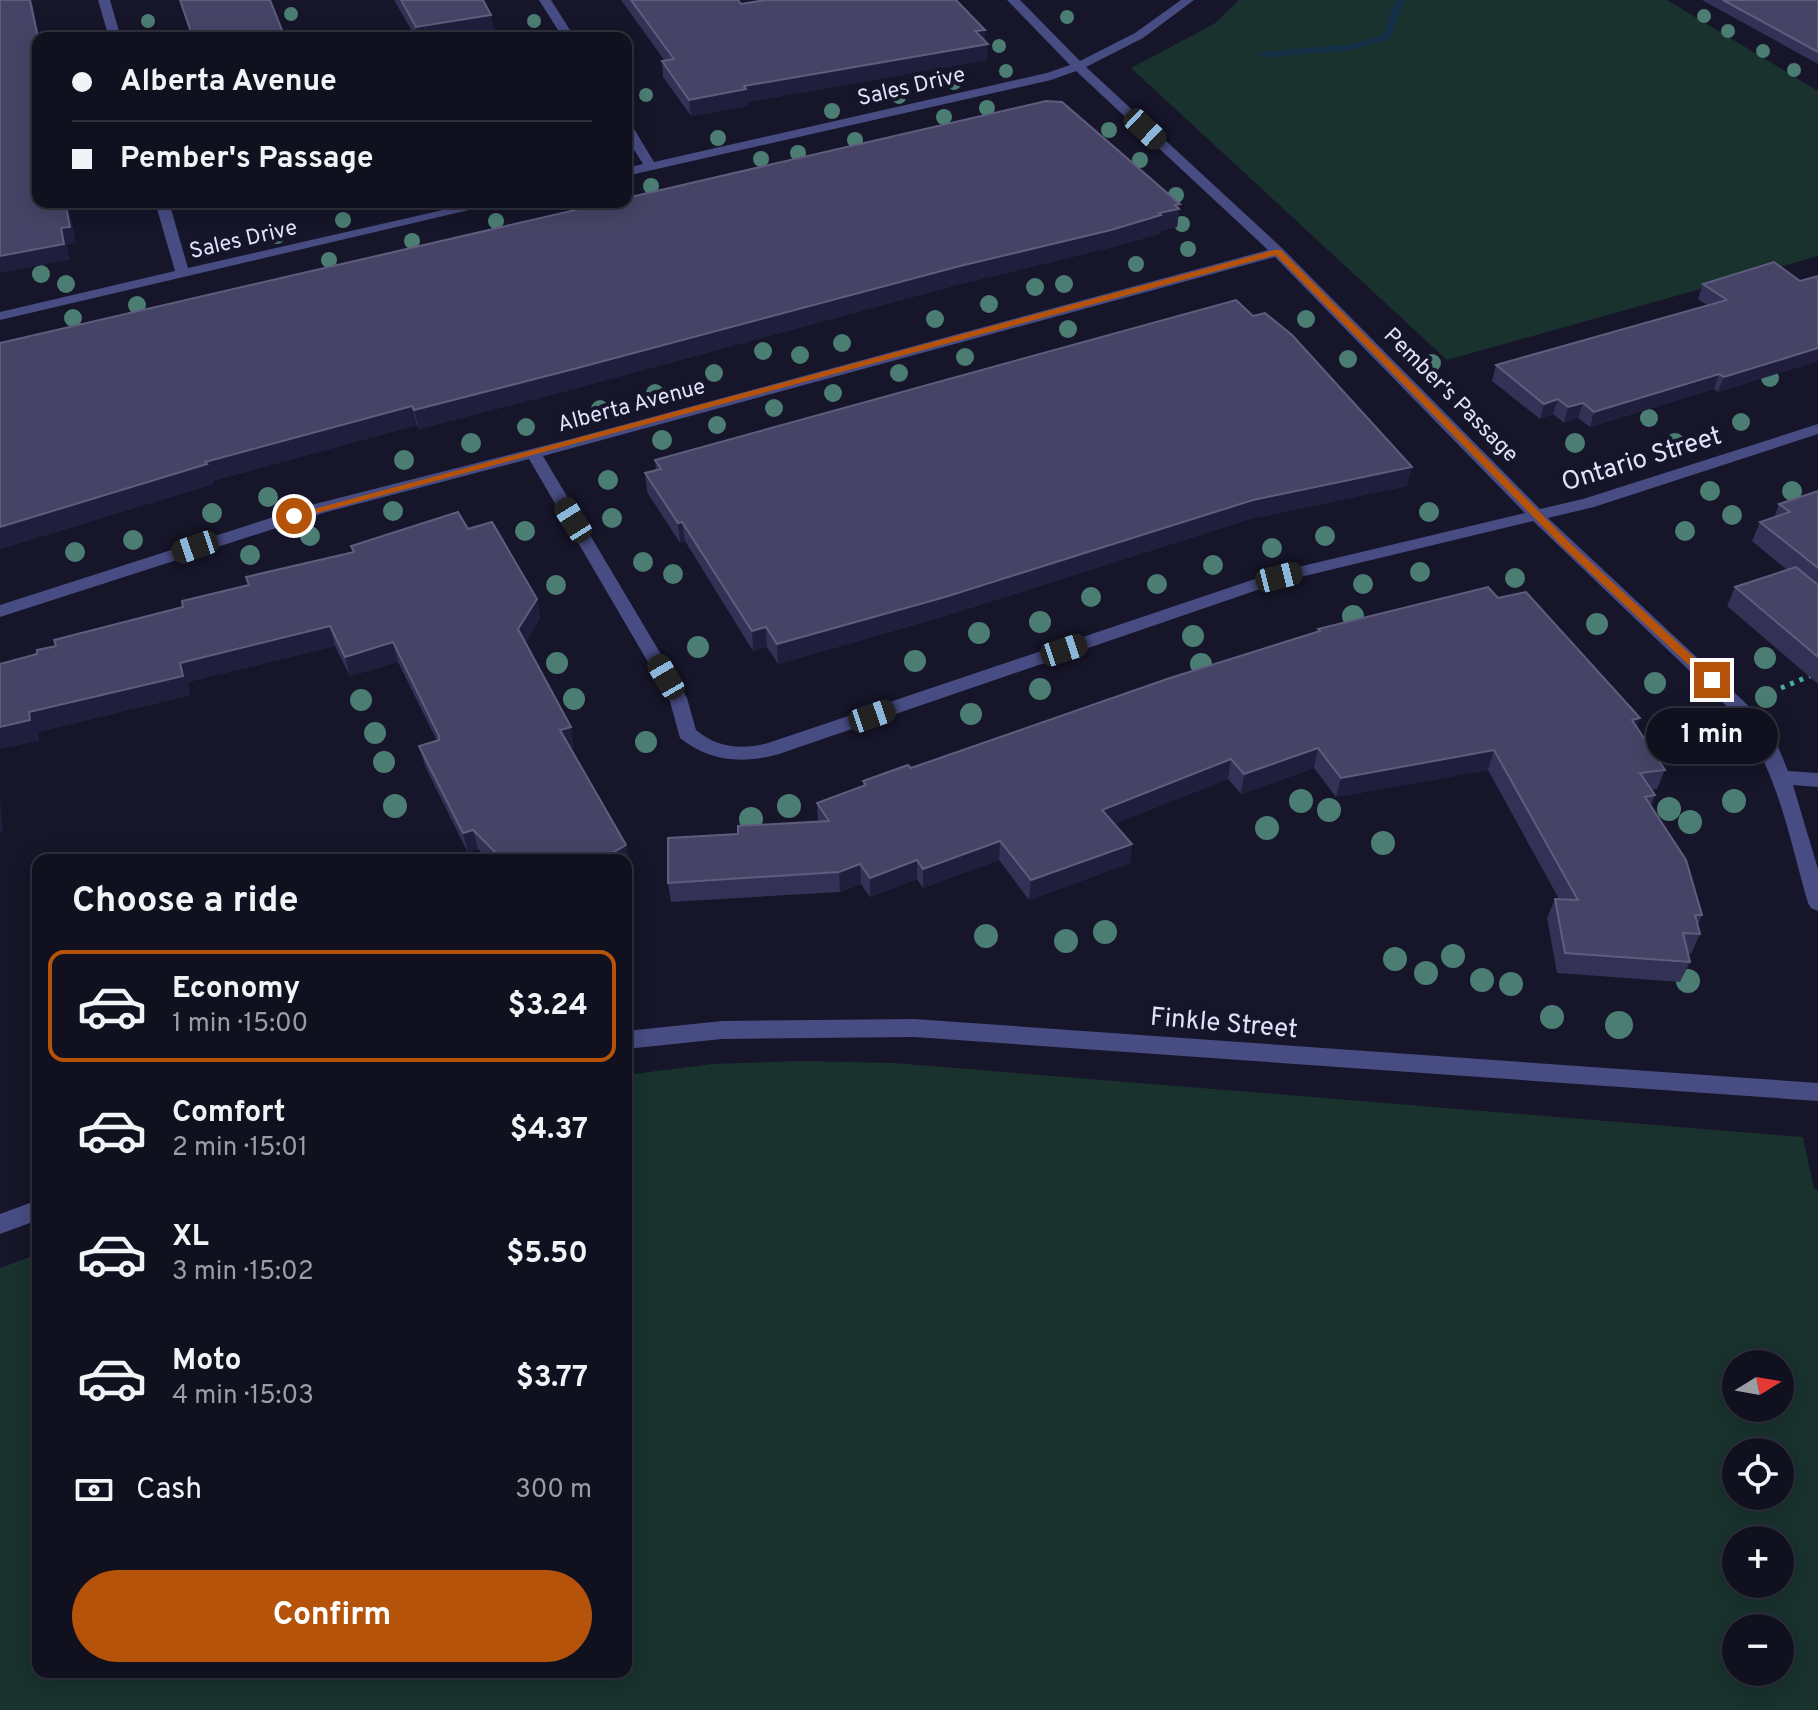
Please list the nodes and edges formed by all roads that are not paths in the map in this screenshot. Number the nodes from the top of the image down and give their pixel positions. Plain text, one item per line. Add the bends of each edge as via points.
1 (104, 0) edge
2 (545, 0) edge
3 (1013, 0) edge
4 (1188, 0) edge
5 (113, 32) edge
6 (565, 32) edge
7 (1081, 66) junction
8 (632, 137) edge
9 (651, 167) junction
10 (632, 171) edge
11 (164, 208) edge
12 (470, 208) edge
13 (1278, 252) junction
14 (183, 274) junction
15 (0, 316) edge
16 (1818, 429) edge
17 (533, 452) junction
18 (1539, 516) junction
19 (0, 611) edge
20 (1781, 777) junction
21 (1818, 780) edge
22 (1818, 903) edge
23 (632, 1039) edge
24 (1818, 1092) edge
25 (32, 1212) edge
26 (0, 1224) edge

1 - 5 street
2 - 6 street
3 - 7 street, Pember's Passage
4 - 7 street, Sales Drive via 1139,38
7 - 9 street, Sales Drive
7 - 13 street, Pember's Passage
8 - 9 street
9 - 10 street, Sales Drive
11 - 14 street
12 - 14 street, Sales Drive
13 - 17 street, Alberta Avenue
13 - 18 street, Pember's Passage
14 - 15 street, Sales Drive
16 - 18 street, Ontario Street
17 - 18 street, Ontario Street via 678,698 687,733 703,746 734,754 768,751 1279,577
17 - 19 street, Alberta Avenue via 271,522
18 - 20 street, Pember's Passage via 1747,715 1768,744
20 - 21 street
20 - 22 street, Pember's Passage
23 - 24 street, Finkle Street via 722,1030 914,1028
25 - 26 street

